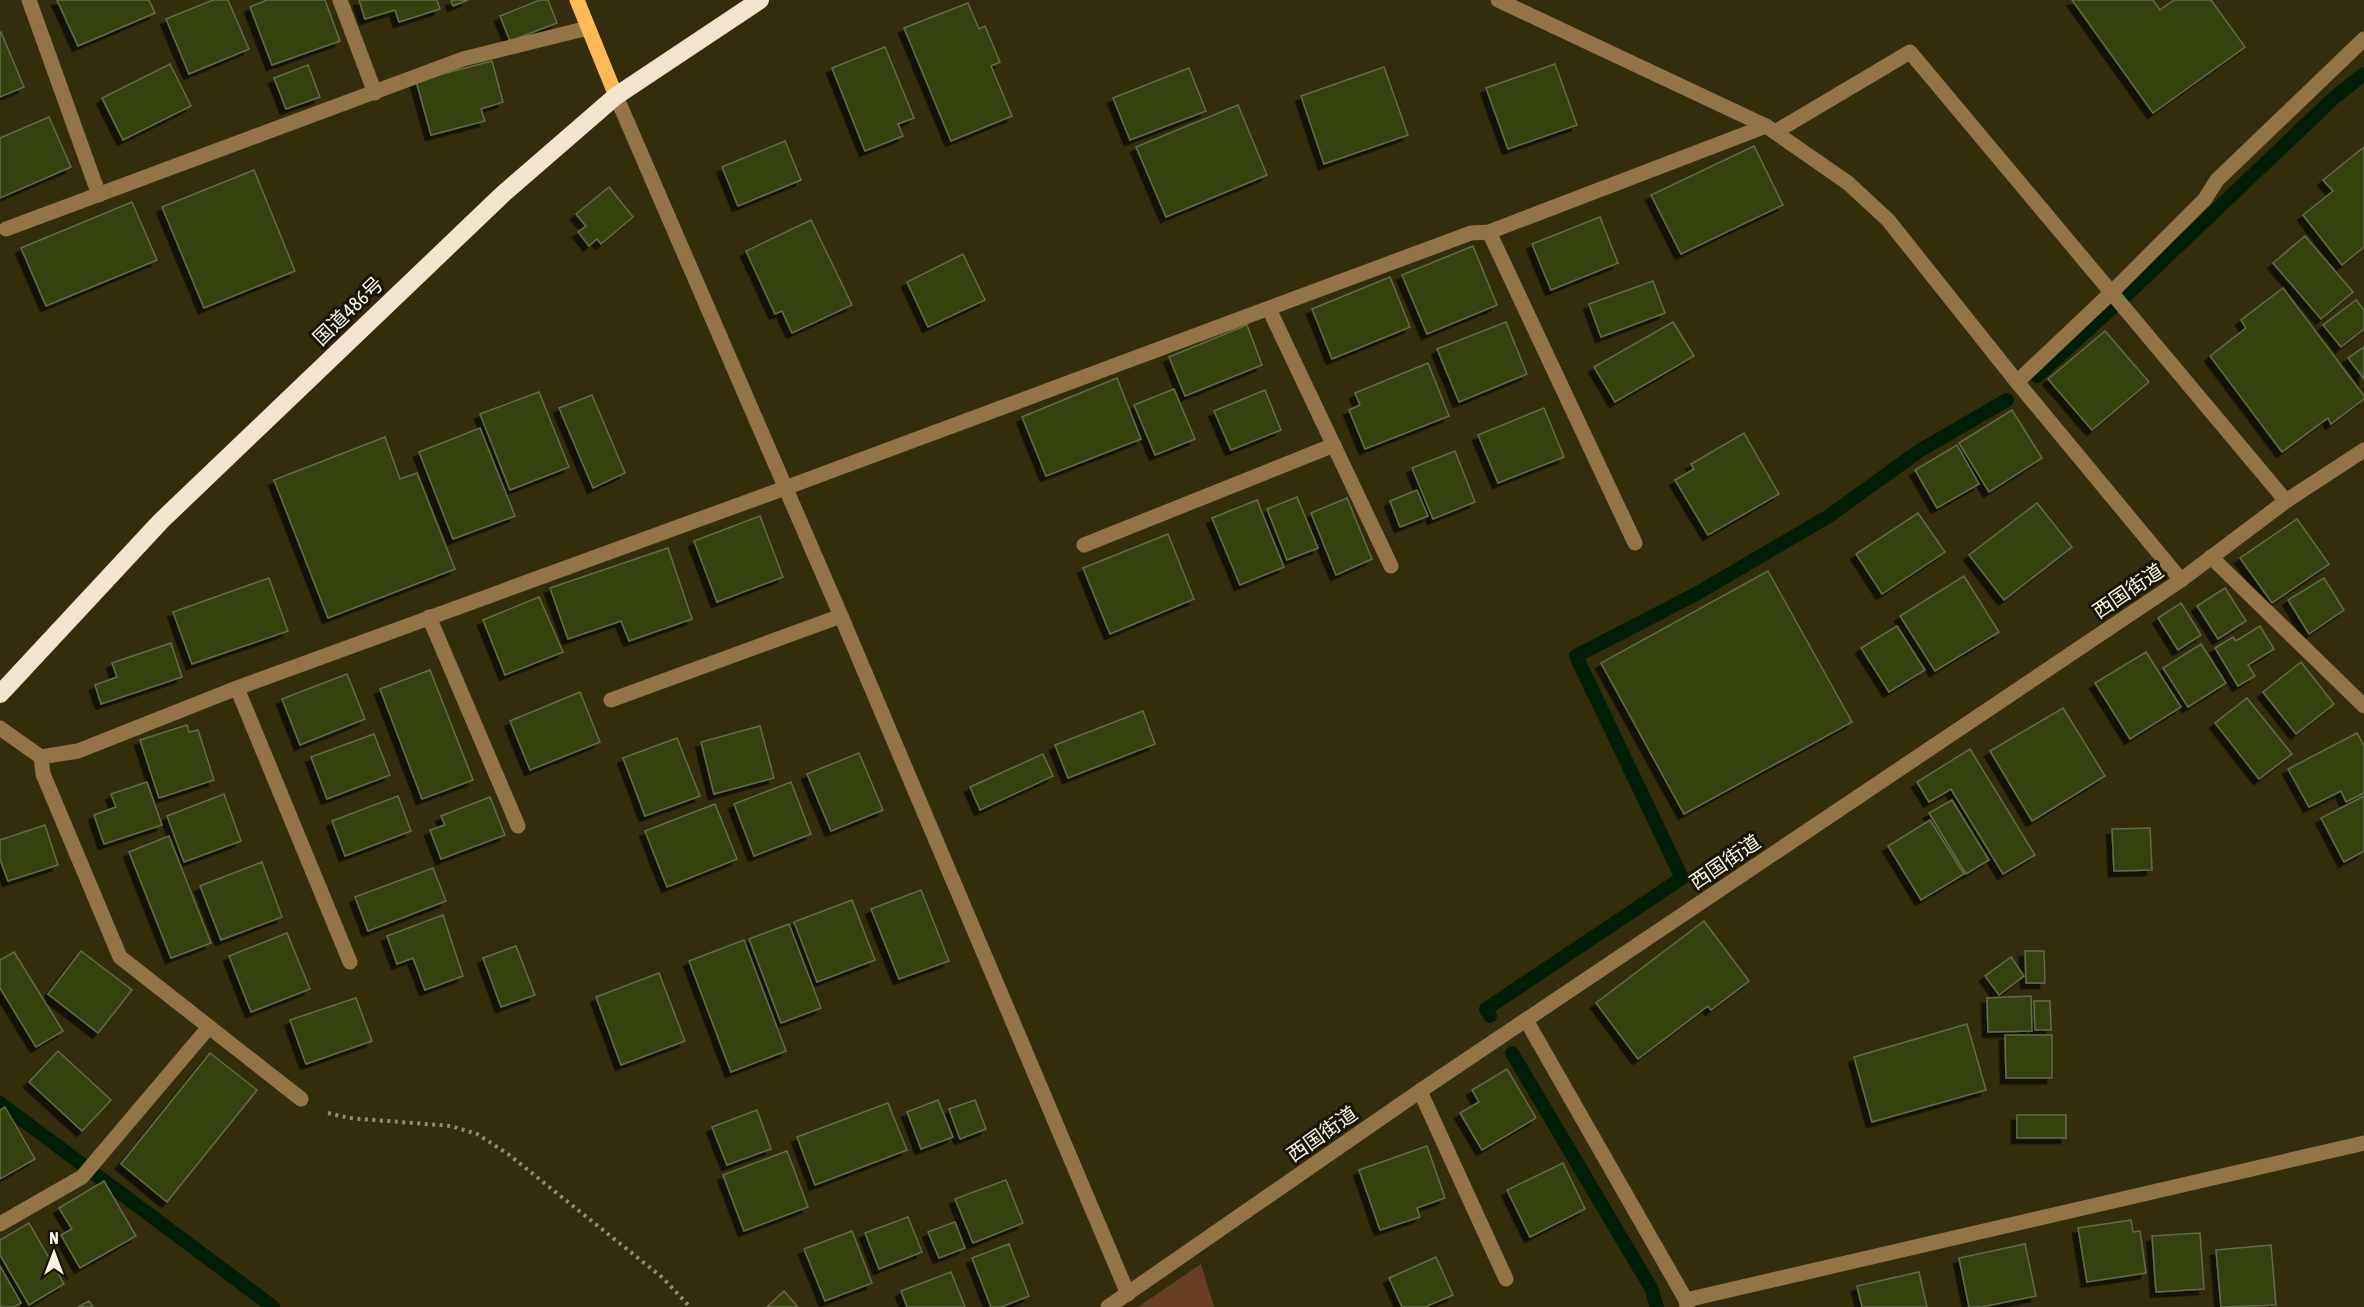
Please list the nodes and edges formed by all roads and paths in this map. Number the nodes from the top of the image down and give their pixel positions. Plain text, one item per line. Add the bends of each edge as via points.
1 (28, 0) edge
2 (340, 0) edge
3 (577, 0) edge
4 (760, 0) edge
5 (1498, 0) edge
6 (588, 28) junction
7 (2364, 39) edge
8 (375, 93) junction
9 (616, 96) junction
10 (1771, 129) junction
11 (99, 195) junction
12 (6, 229) dead end
13 (1489, 232) junction
14 (2115, 298) junction
15 (1269, 309) junction
16 (2017, 382) junction
17 (1334, 446) junction
18 (2364, 450) edge
19 (785, 489) junction
20 (2286, 501) junction
21 (1635, 543) dead end
22 (1084, 545) dead end
23 (2211, 557) junction
24 (1391, 566) dead end
25 (2181, 580) junction
26 (841, 616) junction
27 (429, 617) junction
28 (237, 688) junction
29 (0, 694) edge
30 (611, 700) dead end
31 (2364, 706) edge
32 (0, 728) edge
33 (41, 757) junction
34 (518, 826) dead end
35 (350, 962) dead end
36 (1526, 1020) junction
37 (209, 1027) junction
38 (1420, 1091) junction
39 (301, 1099) joint
40 (2364, 1143) edge
41 (0, 1224) edge
42 (1506, 1279) dead end
43 (1128, 1294) junction
44 (1686, 1303) edge
45 (690, 1307) edge
46 (1108, 1307) edge

1 - 11 street
2 - 8 street
3 - 6 main road
4 - 9 highway, 国道486号
5 - 10 street
6 - 8 street via 463,59
6 - 9 main road
7 - 14 street via 2217,180 2205,199
8 - 11 street
9 - 19 street
9 - 29 highway, 国道486号 via 503,194 161,521
10 - 13 street
10 - 14 street via 1911,52
10 - 16 street via 1848,183 1888,220
11 - 12 street
13 - 15 street via 1471,233
13 - 21 street
14 - 16 street
14 - 20 street
15 - 17 street
15 - 19 street
16 - 25 street
17 - 22 street
17 - 24 street
18 - 20 street, 西国街道
19 - 26 street
19 - 27 street
20 - 23 street, 西国街道
23 - 25 street, 西国街道
23 - 31 street
25 - 36 street, 西国街道
26 - 30 street
26 - 43 street
27 - 28 street
27 - 34 street
28 - 33 street via 78,751
28 - 35 street
32 - 33 street
33 - 37 street via 42,774 120,957
36 - 38 street, 西国街道
36 - 44 street
37 - 39 street
37 - 41 street via 82,1177
38 - 42 street
38 - 43 street, 西国街道
39 - 45 path via 323,1112 349,1118 452,1126 477,1134 508,1154 663,1278
40 - 44 street
43 - 46 street, 西国街道

